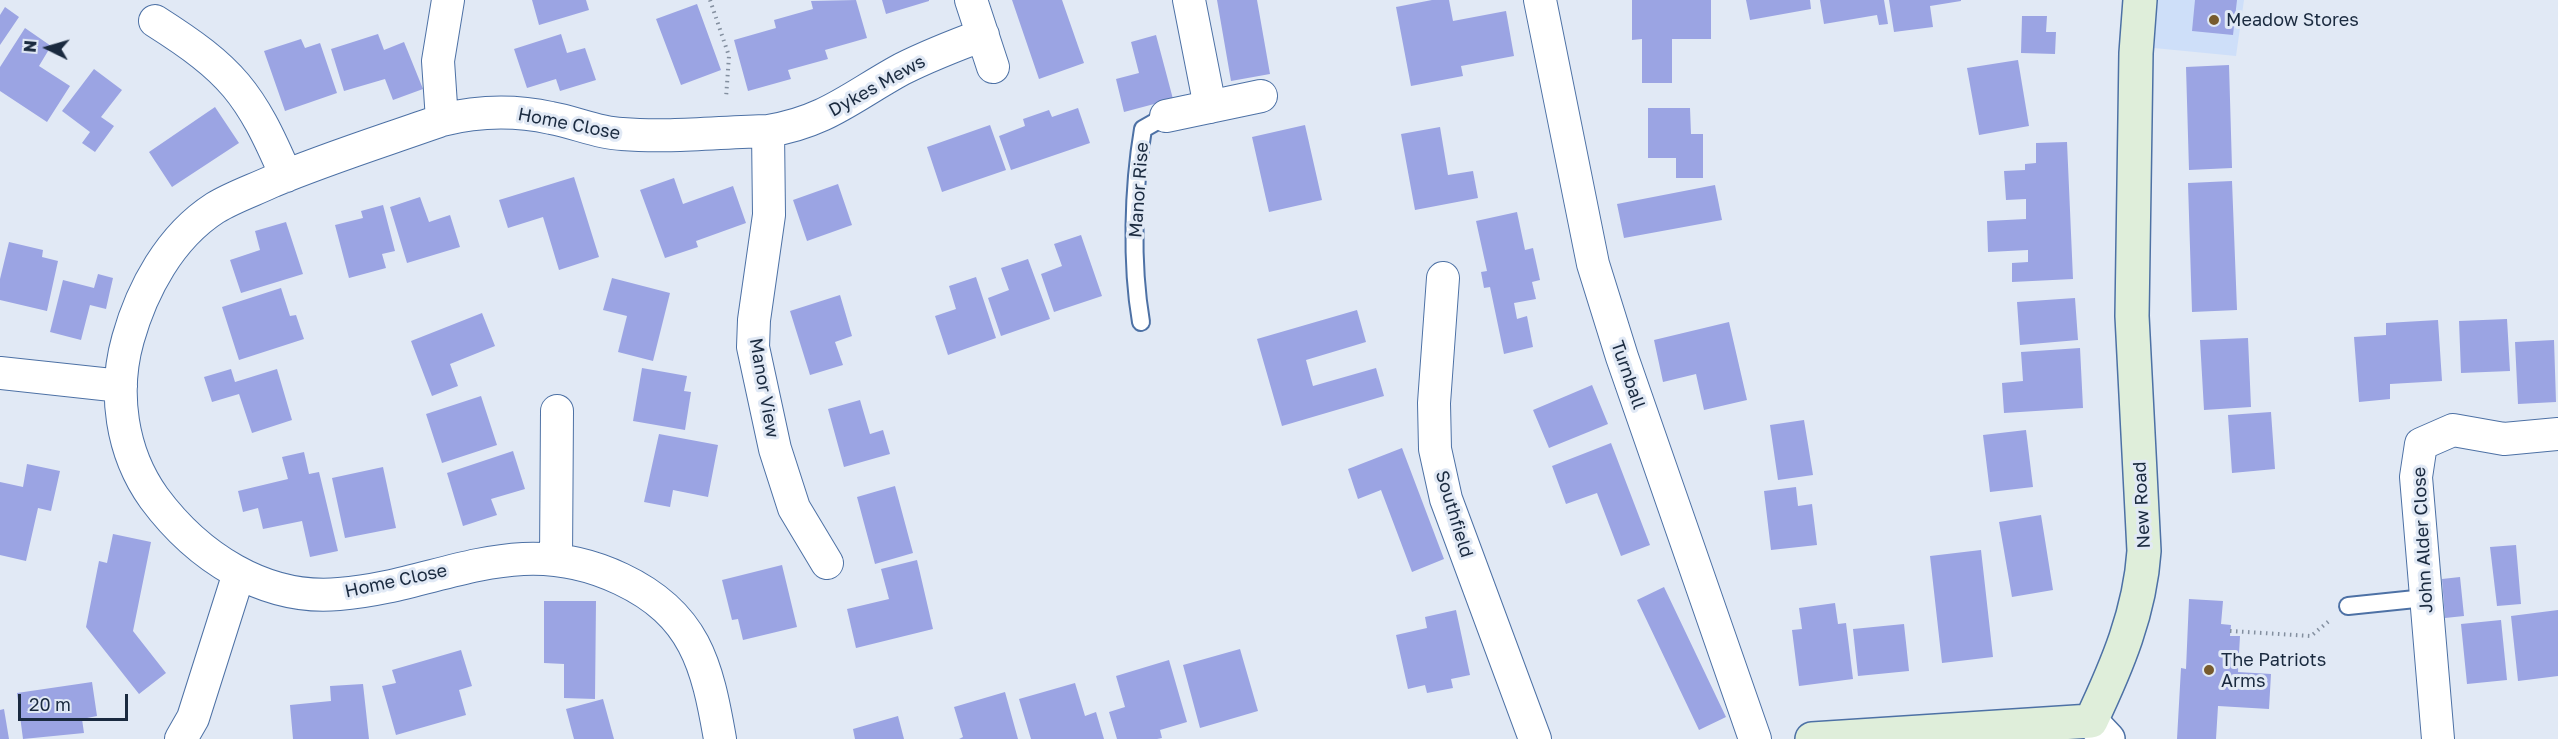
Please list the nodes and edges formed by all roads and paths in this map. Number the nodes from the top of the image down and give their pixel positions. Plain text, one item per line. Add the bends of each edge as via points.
1 (448, 0) edge
2 (710, 0) edge
3 (971, 0) edge
4 (1189, 0) edge
5 (1540, 0) edge
6 (2140, 0) edge
7 (154, 21) dead end
8 (983, 35) junction
9 (993, 67) dead end
10 (1261, 96) dead end
11 (1210, 107) junction
12 (1166, 116) joint
13 (442, 120) junction
14 (768, 131) junction
15 (724, 133) junction
16 (286, 176) junction
17 (1443, 278) dead end
18 (1141, 322) dead end
19 (0, 373) edge
20 (121, 386) junction
21 (557, 411) dead end
22 (2558, 434) edge
23 (556, 560) junction
24 (827, 563) dead end
25 (239, 573) junction
26 (2425, 598) junction
27 (2348, 606) joint
28 (2230, 631) dead end
29 (2100, 730) edge
30 (1942, 735) edge
31 (181, 739) edge
32 (720, 739) edge
33 (1535, 739) edge
34 (1755, 739) edge
35 (1812, 739) edge
36 (2438, 739) edge

1 - 13 street via 438,61
2 - 15 path via 729,56
3 - 8 street
4 - 11 street
5 - 34 street, Turnball via 1593,264
6 - 29 main road, New Road via 2132,316 2144,561 2136,608
7 - 16 street via 192,45 234,80 251,102
8 - 9 street
8 - 14 street, Dykes Mews via 901,70 831,113
10 - 11 street, Manor Rise
11 - 12 street, Manor Rise
12 - 18 lane, Manor Rise via 1143,129 1139,156 1134,267
13 - 15 street, Home Close via 512,112 621,134
13 - 16 street, Home Close
14 - 15 street, Home Close
14 - 24 street, Manor View via 769,215 753,347 775,449 794,508
16 - 20 street, Home Close via 214,209 178,241 152,277 140,302 124,352
17 - 33 street, Southfield via 1434,403 1435,449 1446,499
19 - 20 street
20 - 25 street, Home Close via 123,428 149,491 191,540
21 - 23 street
22 - 26 street, John Alder Close via 2504,439 2453,430 2421,444 2416,477
23 - 25 street, Home Close via 488,561 339,594 289,591
23 - 32 street, Home Close via 599,570 638,588 685,628 698,648 706,673
25 - 31 street via 193,718
26 - 27 lane
26 - 36 street, John Alder Close
27 - 28 path via 2311,636
29 - 30 main road, New Road
30 - 35 main road, New Road

